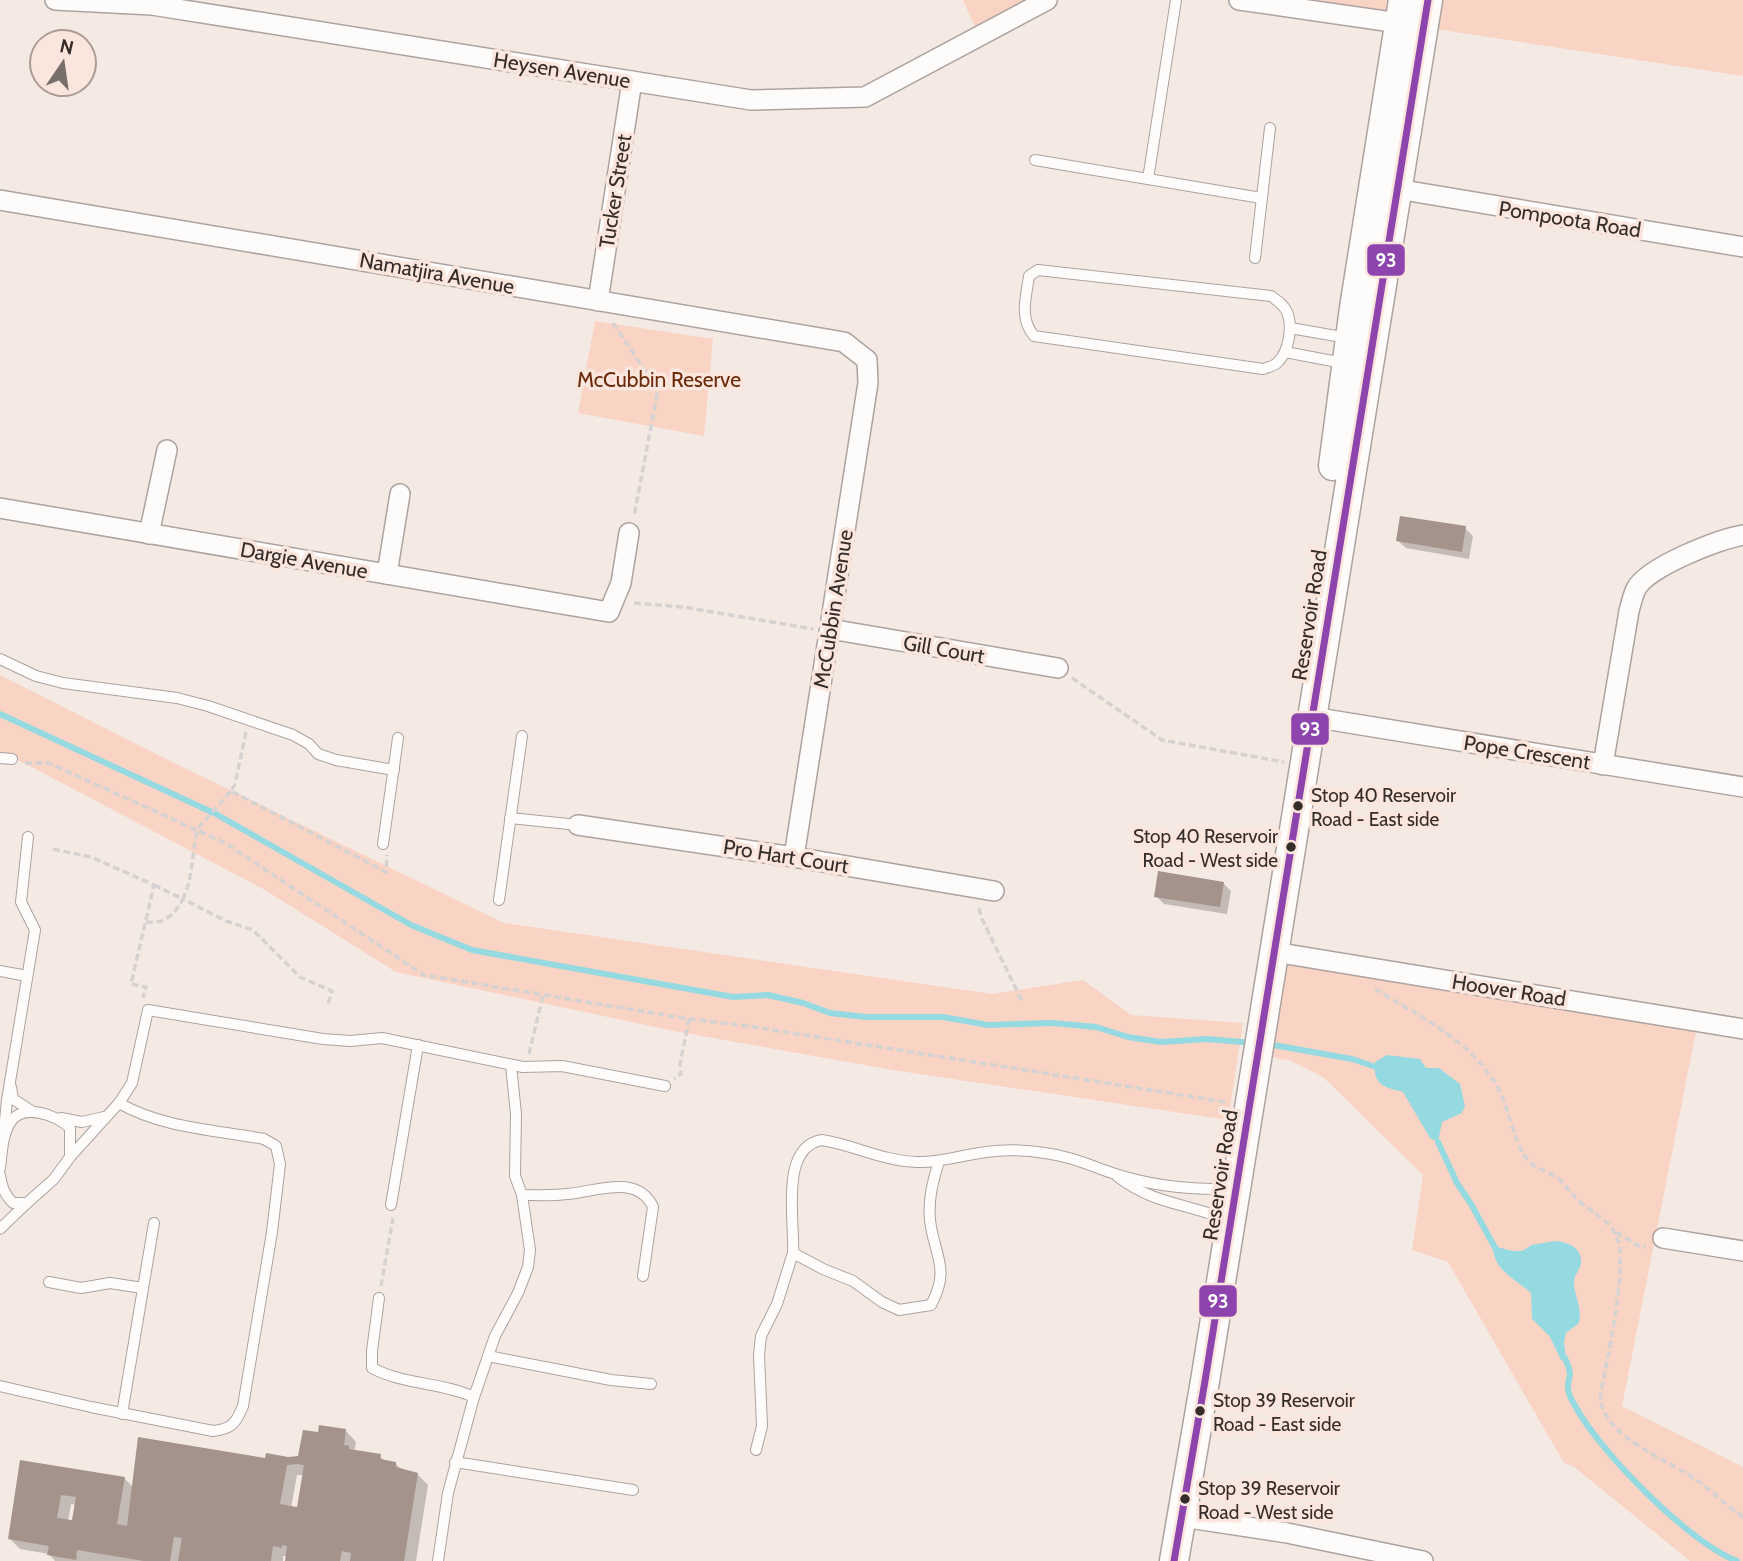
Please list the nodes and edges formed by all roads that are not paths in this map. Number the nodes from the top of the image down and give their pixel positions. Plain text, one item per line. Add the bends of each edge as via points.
1 (55, 0) edge
2 (1048, 0) edge
3 (1176, 0) edge
4 (1239, 0) edge
5 (1414, 13) edge
6 (632, 81) junction
7 (1270, 128) dead end
8 (1035, 160) dead end
9 (1148, 179) junction
10 (1385, 187) junction
11 (1261, 198) junction
12 (0, 200) edge
13 (1743, 247) edge
14 (1255, 258) dead end
15 (598, 301) junction
16 (1290, 328) junction
17 (1348, 351) junction
18 (1285, 352) junction
19 (867, 360) joint
20 (167, 450) dead end
21 (400, 494) dead end
22 (0, 508) edge
23 (629, 533) road end
24 (149, 534) junction
25 (1743, 535) edge
26 (387, 574) junction
27 (830, 629) junction
28 (0, 659) edge
29 (1058, 668) road end
30 (1303, 716) junction
31 (523, 736) dead end
32 (398, 738) dead end
33 (0, 758) edge
34 (12, 759) road end
35 (1603, 765) junction
36 (394, 770) junction
37 (1743, 786) edge
38 (510, 818) junction
39 (578, 825) joint
40 (28, 837) dead end
41 (383, 844) road end
42 (794, 857) junction
43 (984, 889) road end
44 (499, 900) dead end
45 (1265, 951) junction
46 (0, 971) edge
47 (27, 976) junction
48 (1743, 1028) edge
49 (418, 1045) junction
50 (511, 1065) junction
51 (1245, 1075) junction
52 (5, 1082) edge
53 (665, 1086) road end
54 (119, 1103) junction
55 (33, 1112) junction
56 (108, 1116) junction
57 (60, 1118) junction
58 (3, 1141) junction
59 (71, 1157) junction
60 (939, 1161) junction
61 (0, 1168) edge
62 (1111, 1173) junction
63 (0, 1175) edge
64 (522, 1195) junction
65 (1216, 1202) junction
66 (27, 1203) junction
67 (391, 1205) road end
68 (154, 1223) dead end
69 (0, 1229) edge
70 (1666, 1238) road end
71 (1743, 1251) edge
72 (793, 1253) junction
73 (643, 1276) dead end
74 (49, 1282) dead end
75 (143, 1288) junction
76 (379, 1298) road end
77 (488, 1356) junction
78 (651, 1384) dead end
79 (0, 1385) edge
80 (474, 1397) junction
81 (122, 1413) junction
82 (755, 1450) dead end
83 (456, 1462) junction
84 (634, 1490) dead end
85 (1173, 1515) junction
86 (438, 1561) edge
87 (1157, 1561) edge
88 (1174, 1561) edge
89 (1423, 1561) edge

1 - 6 street, Heysen Avenue via 152,5
2 - 6 street, Heysen Avenue via 865,97 751,100
3 - 9 lane
4 - 5 street
5 - 10 main road, Reservoir Road
6 - 15 street, Tucker Street
7 - 11 lane
8 - 9 lane
9 - 11 lane
10 - 13 street, Pompoota Road
10 - 17 main road, Reservoir Road
10 - 30 main road, Reservoir Road
11 - 14 lane
12 - 15 street, Namatjira Avenue
15 - 19 street, Namatjira Avenue via 844,342
16 - 17 lane
16 - 18 lane
16 - 18 lane via 1289,315 1271,296 1053,270 1038,270 1029,276 1024,312 1026,326 1034,336 1263,369 1277,364
17 - 18 lane
17 - 30 main road, Reservoir Road
19 - 27 street, McCubbin Avenue via 868,383
20 - 24 street
21 - 26 street
22 - 24 street, Dargie Avenue
23 - 26 street, Dargie Avenue via 621,583 612,604
24 - 26 street, Dargie Avenue
25 - 35 street via 1723,539 1663,567 1636,588
27 - 29 street, Gill Court
27 - 42 street, McCubbin Avenue
28 - 36 lane via 49,680 177,698 293,735 318,754 336,760
30 - 35 street, Pope Crescent
30 - 45 main road, Reservoir Road
30 - 45 main road, Reservoir Road via 1286,762
31 - 38 lane
32 - 36 lane
33 - 34 lane
35 - 37 street, Pope Crescent
36 - 41 lane
38 - 39 lane
38 - 44 lane
39 - 42 street, Pro Hart Court
40 - 47 lane via 21,902 35,930
42 - 43 street, Pro Hart Court
45 - 48 street, Hoover Road
45 - 51 main road, Reservoir Road
46 - 47 lane
47 - 52 lane
49 - 50 lane
49 - 54 lane via 382,1038 323,1039 148,1010 132,1083
49 - 67 lane
50 - 53 lane via 562,1066
50 - 64 lane via 515,1176
51 - 65 main road, Reservoir Road via 1231,1103
51 - 85 main road, Reservoir Road
52 - 55 lane via 13,1099
52 - 58 lane
54 - 56 lane
54 - 81 lane via 156,1120 264,1139 276,1146 280,1164 243,1406 235,1423 228,1430 214,1432
55 - 57 lane
55 - 58 lane via 17,1115
56 - 57 lane via 82,1122
56 - 59 lane
57 - 59 lane via 70,1128
58 - 61 lane
59 - 66 lane
60 - 62 lane via 985,1152 1041,1152
60 - 72 lane via 899,1161 814,1141 803,1148 794,1170
60 - 72 lane via 929,1207 942,1275 932,1305 899,1310 853,1281
62 - 65 lane via 1198,1189
62 - 65 lane via 1149,1197 1191,1207
63 - 66 lane via 6,1196 13,1203
64 - 73 lane via 565,1195 610,1187 649,1197 653,1208
64 - 77 lane via 528,1267
65 - 85 main road, Reservoir Road
66 - 69 lane
68 - 75 lane
70 - 71 street
72 - 82 lane via 761,1336 762,1426
74 - 75 lane
75 - 81 lane
76 - 80 lane via 372,1368 387,1376 458,1389
77 - 78 lane
77 - 80 lane
79 - 81 lane
80 - 83 lane
83 - 84 lane
83 - 86 lane
85 - 87 main road, Reservoir Road
85 - 88 main road, Reservoir Road
85 - 89 street

